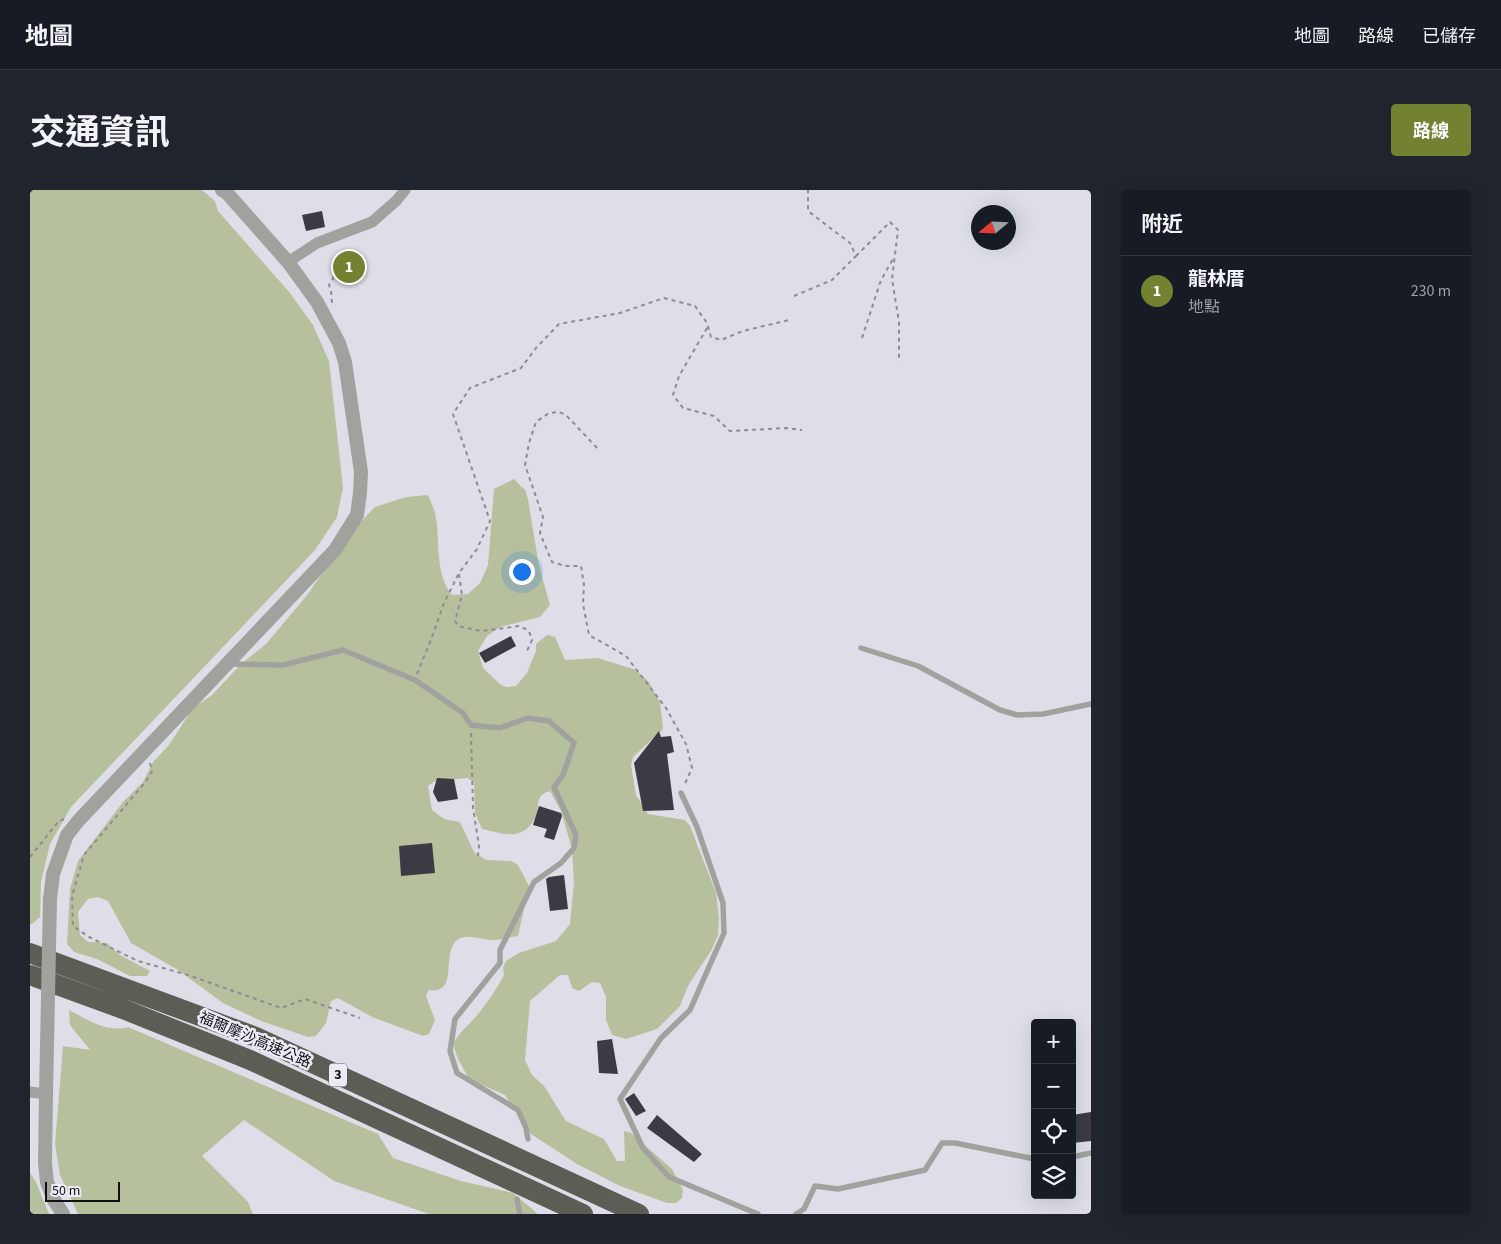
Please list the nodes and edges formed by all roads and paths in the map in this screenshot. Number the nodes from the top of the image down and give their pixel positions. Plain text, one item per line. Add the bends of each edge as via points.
1 (222, 190) edge
2 (405, 190) edge
3 (808, 190) edge
4 (856, 256) junction
5 (895, 257) junction
6 (288, 262) junction
7 (334, 271) dead end
8 (794, 296) dead end
9 (334, 310) dead end
10 (789, 320) dead end
11 (708, 327) junction
12 (862, 338) dead end
13 (899, 362) dead end
14 (802, 430) dead end
15 (597, 448) dead end
16 (459, 573) junction
17 (861, 648) dead end
18 (526, 653) dead end
19 (226, 664) junction
20 (415, 680) junction
21 (1091, 704) edge
22 (471, 725) junction
23 (146, 748) junction
24 (681, 793) joint
25 (478, 856) dead end
26 (30, 952) edge
27 (30, 975) edge
28 (360, 1018) dead end
29 (30, 1092) edge
30 (46, 1094) junction
31 (528, 1139) dead end
32 (1091, 1153) edge
33 (1076, 1156) edge
34 (1031, 1158) edge
35 (517, 1199) dead end
36 (62, 1214) edge
37 (520, 1214) edge
38 (583, 1214) edge
39 (639, 1214) edge
40 (758, 1214) edge
41 (796, 1214) edge

1 - 6 street
2 - 6 street via 372,222 317,242
3 - 4 path via 808,211 850,244
4 - 5 path via 890,222 898,230
4 - 8 path via 832,280
5 - 12 path via 881,280
5 - 13 path via 892,279 900,322
6 - 19 street via 317,302 339,343 345,362 360,493 356,515 335,550
7 - 9 path via 329,284
10 - 11 path via 721,340 711,337
11 - 14 path via 679,376 673,395 683,408 714,416 730,431
11 - 16 path via 695,306 664,298 620,313 559,324 521,368 470,388 453,414 490,521 477,548
15 - 24 path via 566,415 559,412 549,413 536,422 525,465 543,517 540,533 552,562 581,566 589,635 626,656 666,708 686,744 692,768
16 - 18 path via 462,595 455,621 458,626 482,631 520,626 529,631 532,640
16 - 20 path
17 - 21 lane via 918,666 1000,710 1017,715 1043,714
19 - 20 lane via 283,665 343,650
19 - 23 street
20 - 22 lane via 463,713
22 - 25 path
22 - 31 lane via 500,728 528,718 549,721 574,743 563,775 554,787 576,835 574,848 561,863 534,882 500,950 500,963 455,1019 450,1051 457,1073 518,1110
23 - 28 path via 152,771 84,855 72,896 74,926 88,937 138,961 281,1008 305,999
23 - 30 street, bridge via 67,835 53,874
24 - 40 lane via 697,827 723,903 724,933 690,1010 661,1038 620,1099 643,1148 669,1177
26 - 39 highway, 福爾摩沙高速公路 / 3 via 256,1038
27 - 38 highway, 福爾摩沙高速公路 / 3 via 250,1060
29 - 30 street
30 - 36 street via 47,1182
32 - 33 lane
34 - 41 lane via 942,1143 925,1170 838,1189 816,1186 804,1209
35 - 37 lane

